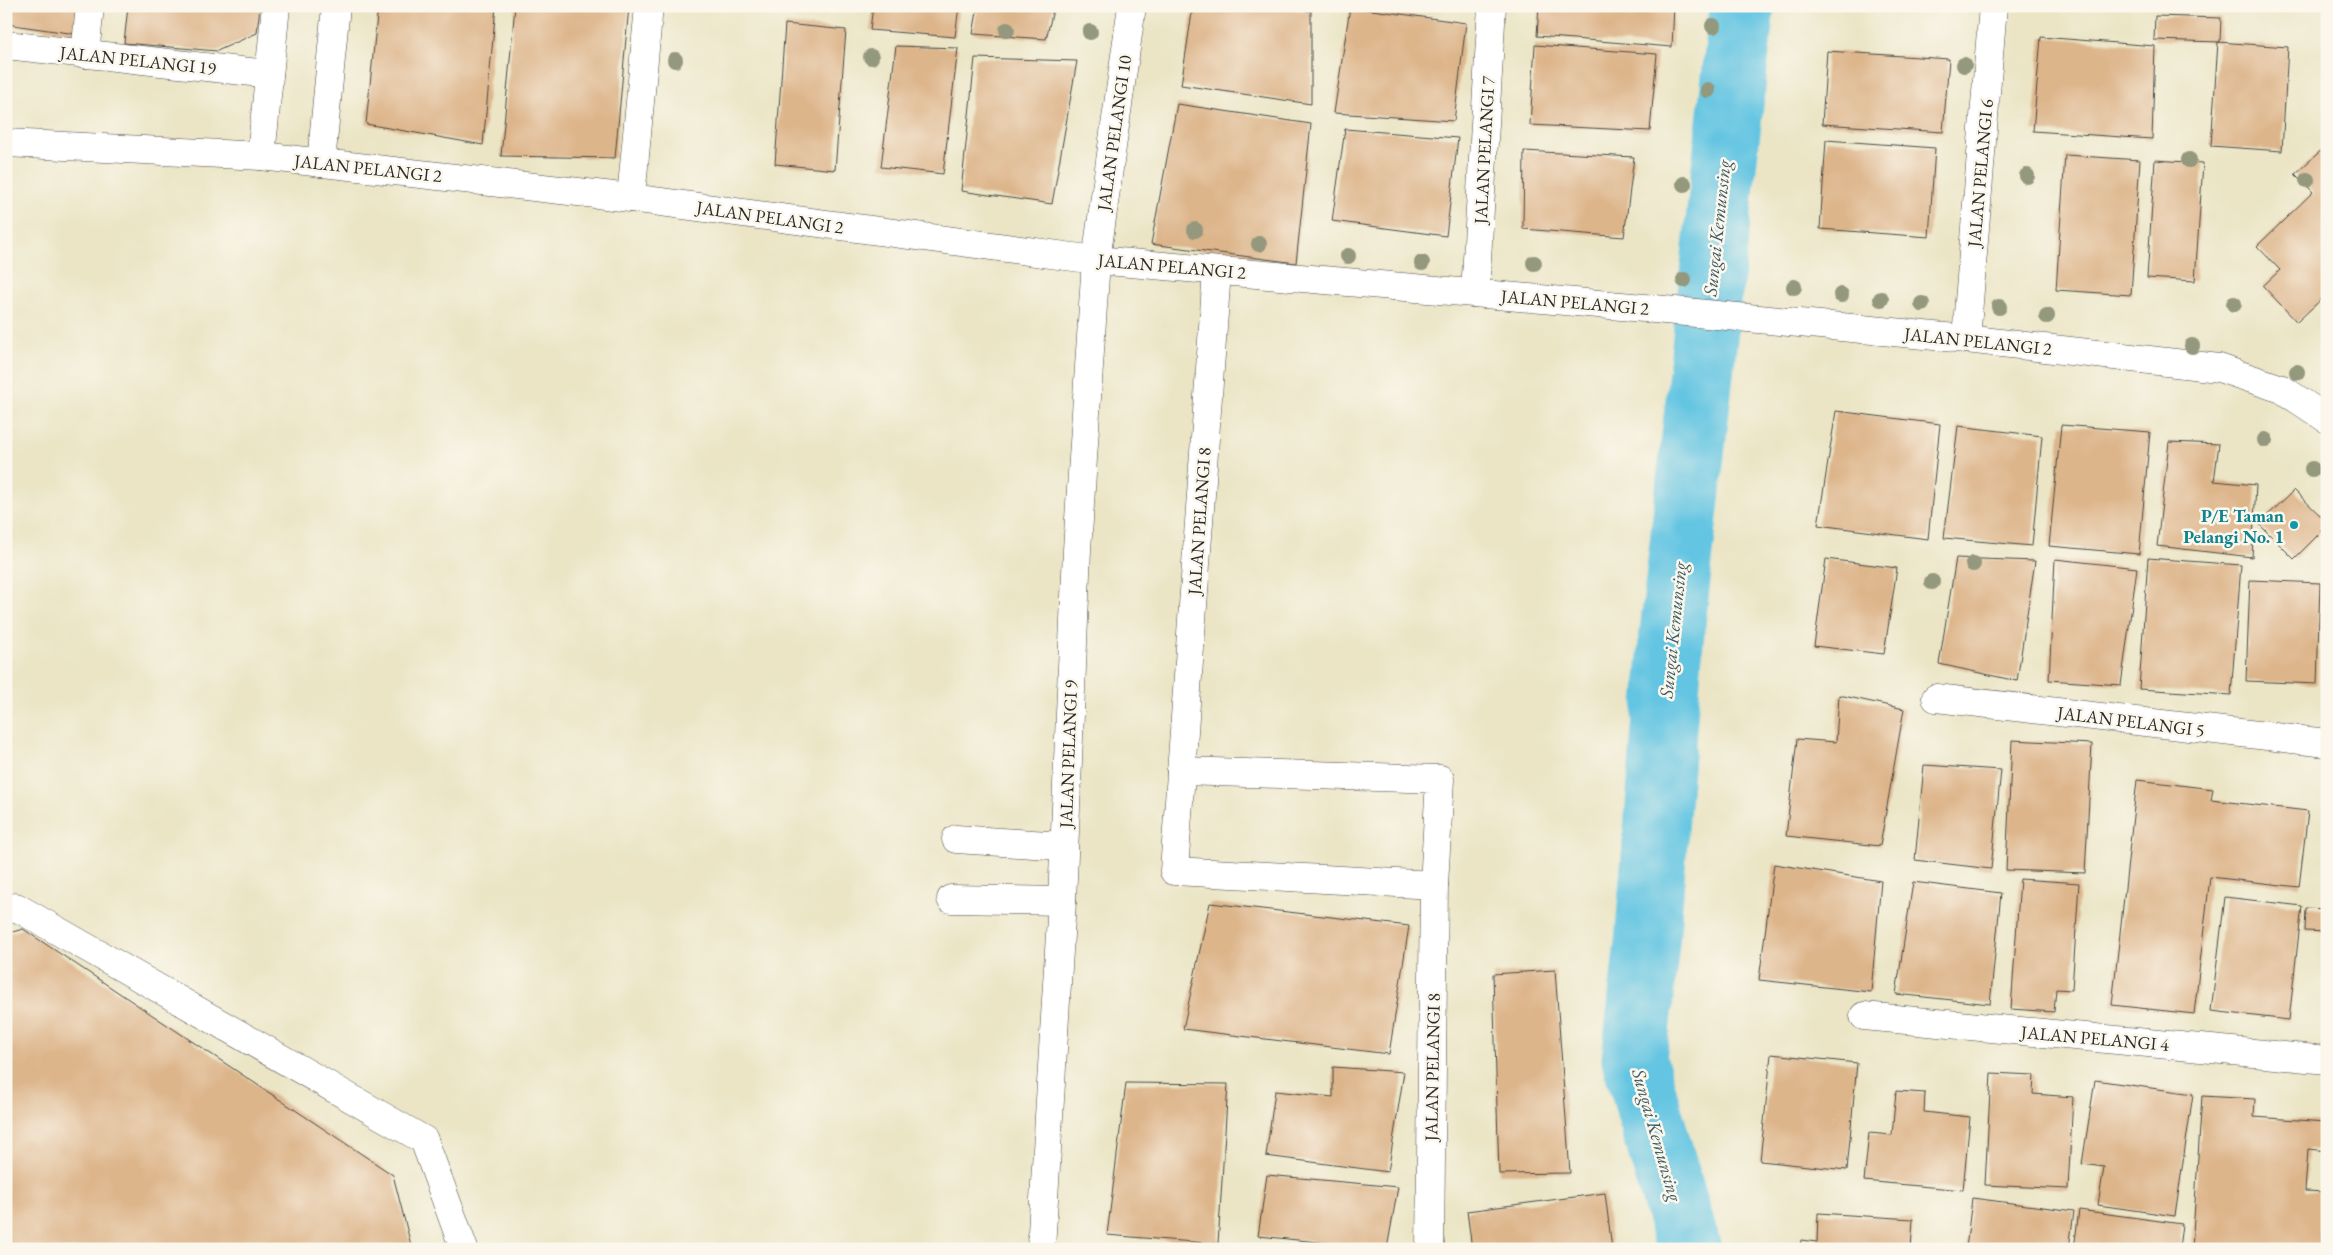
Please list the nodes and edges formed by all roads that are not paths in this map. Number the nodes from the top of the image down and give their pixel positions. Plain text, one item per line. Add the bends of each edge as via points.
1 (90, 6) edge
2 (276, 6) edge
3 (336, 6) edge
4 (650, 6) edge
5 (1132, 6) edge
6 (1492, 6) edge
7 (1993, 6) edge
8 (6, 45) edge
9 (85, 54) junction
10 (269, 74) junction
11 (6, 143) edge
12 (261, 156) junction
13 (321, 163) junction
14 (631, 198) junction
15 (1096, 260) junction
16 (1217, 271) junction
17 (1475, 293) junction
18 (1966, 339) junction
19 (2327, 419) edge
20 (1936, 698) dead end
21 (2327, 743) edge
22 (1181, 771) junction
23 (956, 839) dead end
24 (1064, 846) junction
25 (1434, 885) junction
26 (951, 899) dead end
27 (1062, 901) junction
28 (6, 909) edge
29 (1864, 1016) dead end
30 (2327, 1060) edge
31 (464, 1249) edge
32 (1041, 1249) edge
33 (1430, 1249) edge

1 - 9 street
2 - 10 street
3 - 13 street
4 - 14 street
5 - 15 street, JALAN PELANGI 10
6 - 17 street, JALAN PELANGI 7
7 - 18 street, JALAN PELANGI 6
8 - 9 street, JALAN PELANGI 19
9 - 10 street, JALAN PELANGI 19
10 - 12 street
11 - 12 street, JALAN PELANGI 2
12 - 13 street, JALAN PELANGI 2
13 - 14 street, JALAN PELANGI 2
14 - 15 street, JALAN PELANGI 2
15 - 16 street, JALAN PELANGI 2
15 - 24 street, JALAN PELANGI 9 via 1077,550
16 - 17 street, JALAN PELANGI 2
16 - 22 street, JALAN PELANGI 8
17 - 18 street, JALAN PELANGI 2
18 - 19 street, JALAN PELANGI 2 via 2219,368 2282,389
20 - 21 street, JALAN PELANGI 5
22 - 25 street, JALAN PELANGI 8 via 1174,871
22 - 25 street, JALAN PELANGI 8 via 1440,779
23 - 24 street
24 - 27 street, JALAN PELANGI 9
25 - 33 street, JALAN PELANGI 8
26 - 27 street
27 - 32 street, JALAN PELANGI 9
28 - 31 street via 16,907 424,1140
29 - 30 street, JALAN PELANGI 4

